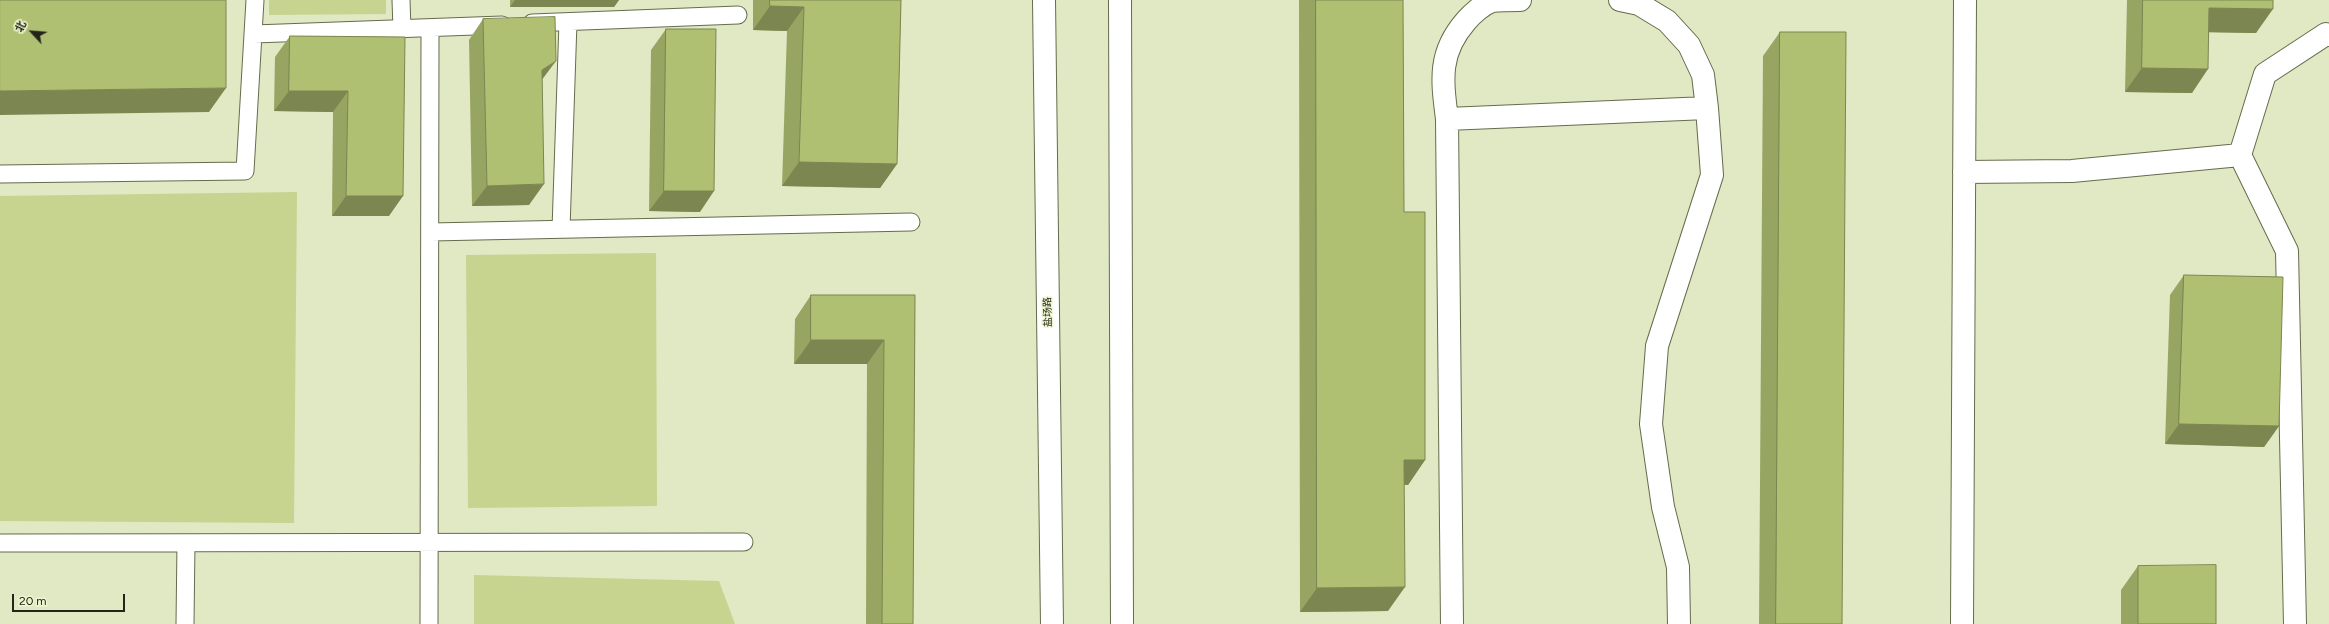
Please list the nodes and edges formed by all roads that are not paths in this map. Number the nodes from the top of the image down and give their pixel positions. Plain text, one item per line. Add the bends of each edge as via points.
1 (255, 0) edge
2 (401, 0) edge
3 (1044, 0) edge
4 (1120, 0) edge
5 (1520, 0) edge
6 (1620, 0) edge
7 (1965, 0) edge
8 (738, 15) dead end
9 (568, 22) junction
10 (430, 28) junction
11 (402, 29) junction
12 (254, 34) junction
13 (2329, 35) edge
14 (1707, 108) junction
15 (1447, 120) junction
16 (2240, 155) junction
17 (1964, 172) junction
18 (0, 174) edge
19 (911, 222) dead end
20 (561, 229) junction
21 (431, 232) junction
22 (430, 542) junction
23 (744, 542) dead end
24 (0, 543) edge
25 (186, 543) junction
26 (185, 624) edge
27 (429, 624) edge
28 (1052, 624) edge
29 (1122, 624) edge
30 (1452, 624) edge
31 (1679, 624) edge
32 (1962, 624) edge
33 (2295, 624) edge

1 - 12 lane
2 - 11 lane
3 - 28 street, 盐场路
4 - 29 street
5 - 15 street via 1492,1 1472,14 1456,33 1446,55 1442,79
6 - 14 street via 1639,4 1667,21 1689,45 1703,75
7 - 17 street
8 - 9 lane
9 - 10 lane
9 - 20 lane
10 - 11 lane
10 - 21 lane
11 - 12 lane
12 - 18 lane via 245,171
13 - 16 street via 2326,34 2265,74
14 - 15 street
14 - 31 street via 1712,175 1657,346 1651,424 1663,507 1678,567
15 - 30 street
16 - 17 street via 2072,171
16 - 33 street via 2287,251
17 - 32 street
19 - 20 lane
20 - 21 lane
21 - 22 lane
22 - 23 lane
22 - 25 lane
22 - 27 lane
24 - 25 lane
25 - 26 lane

